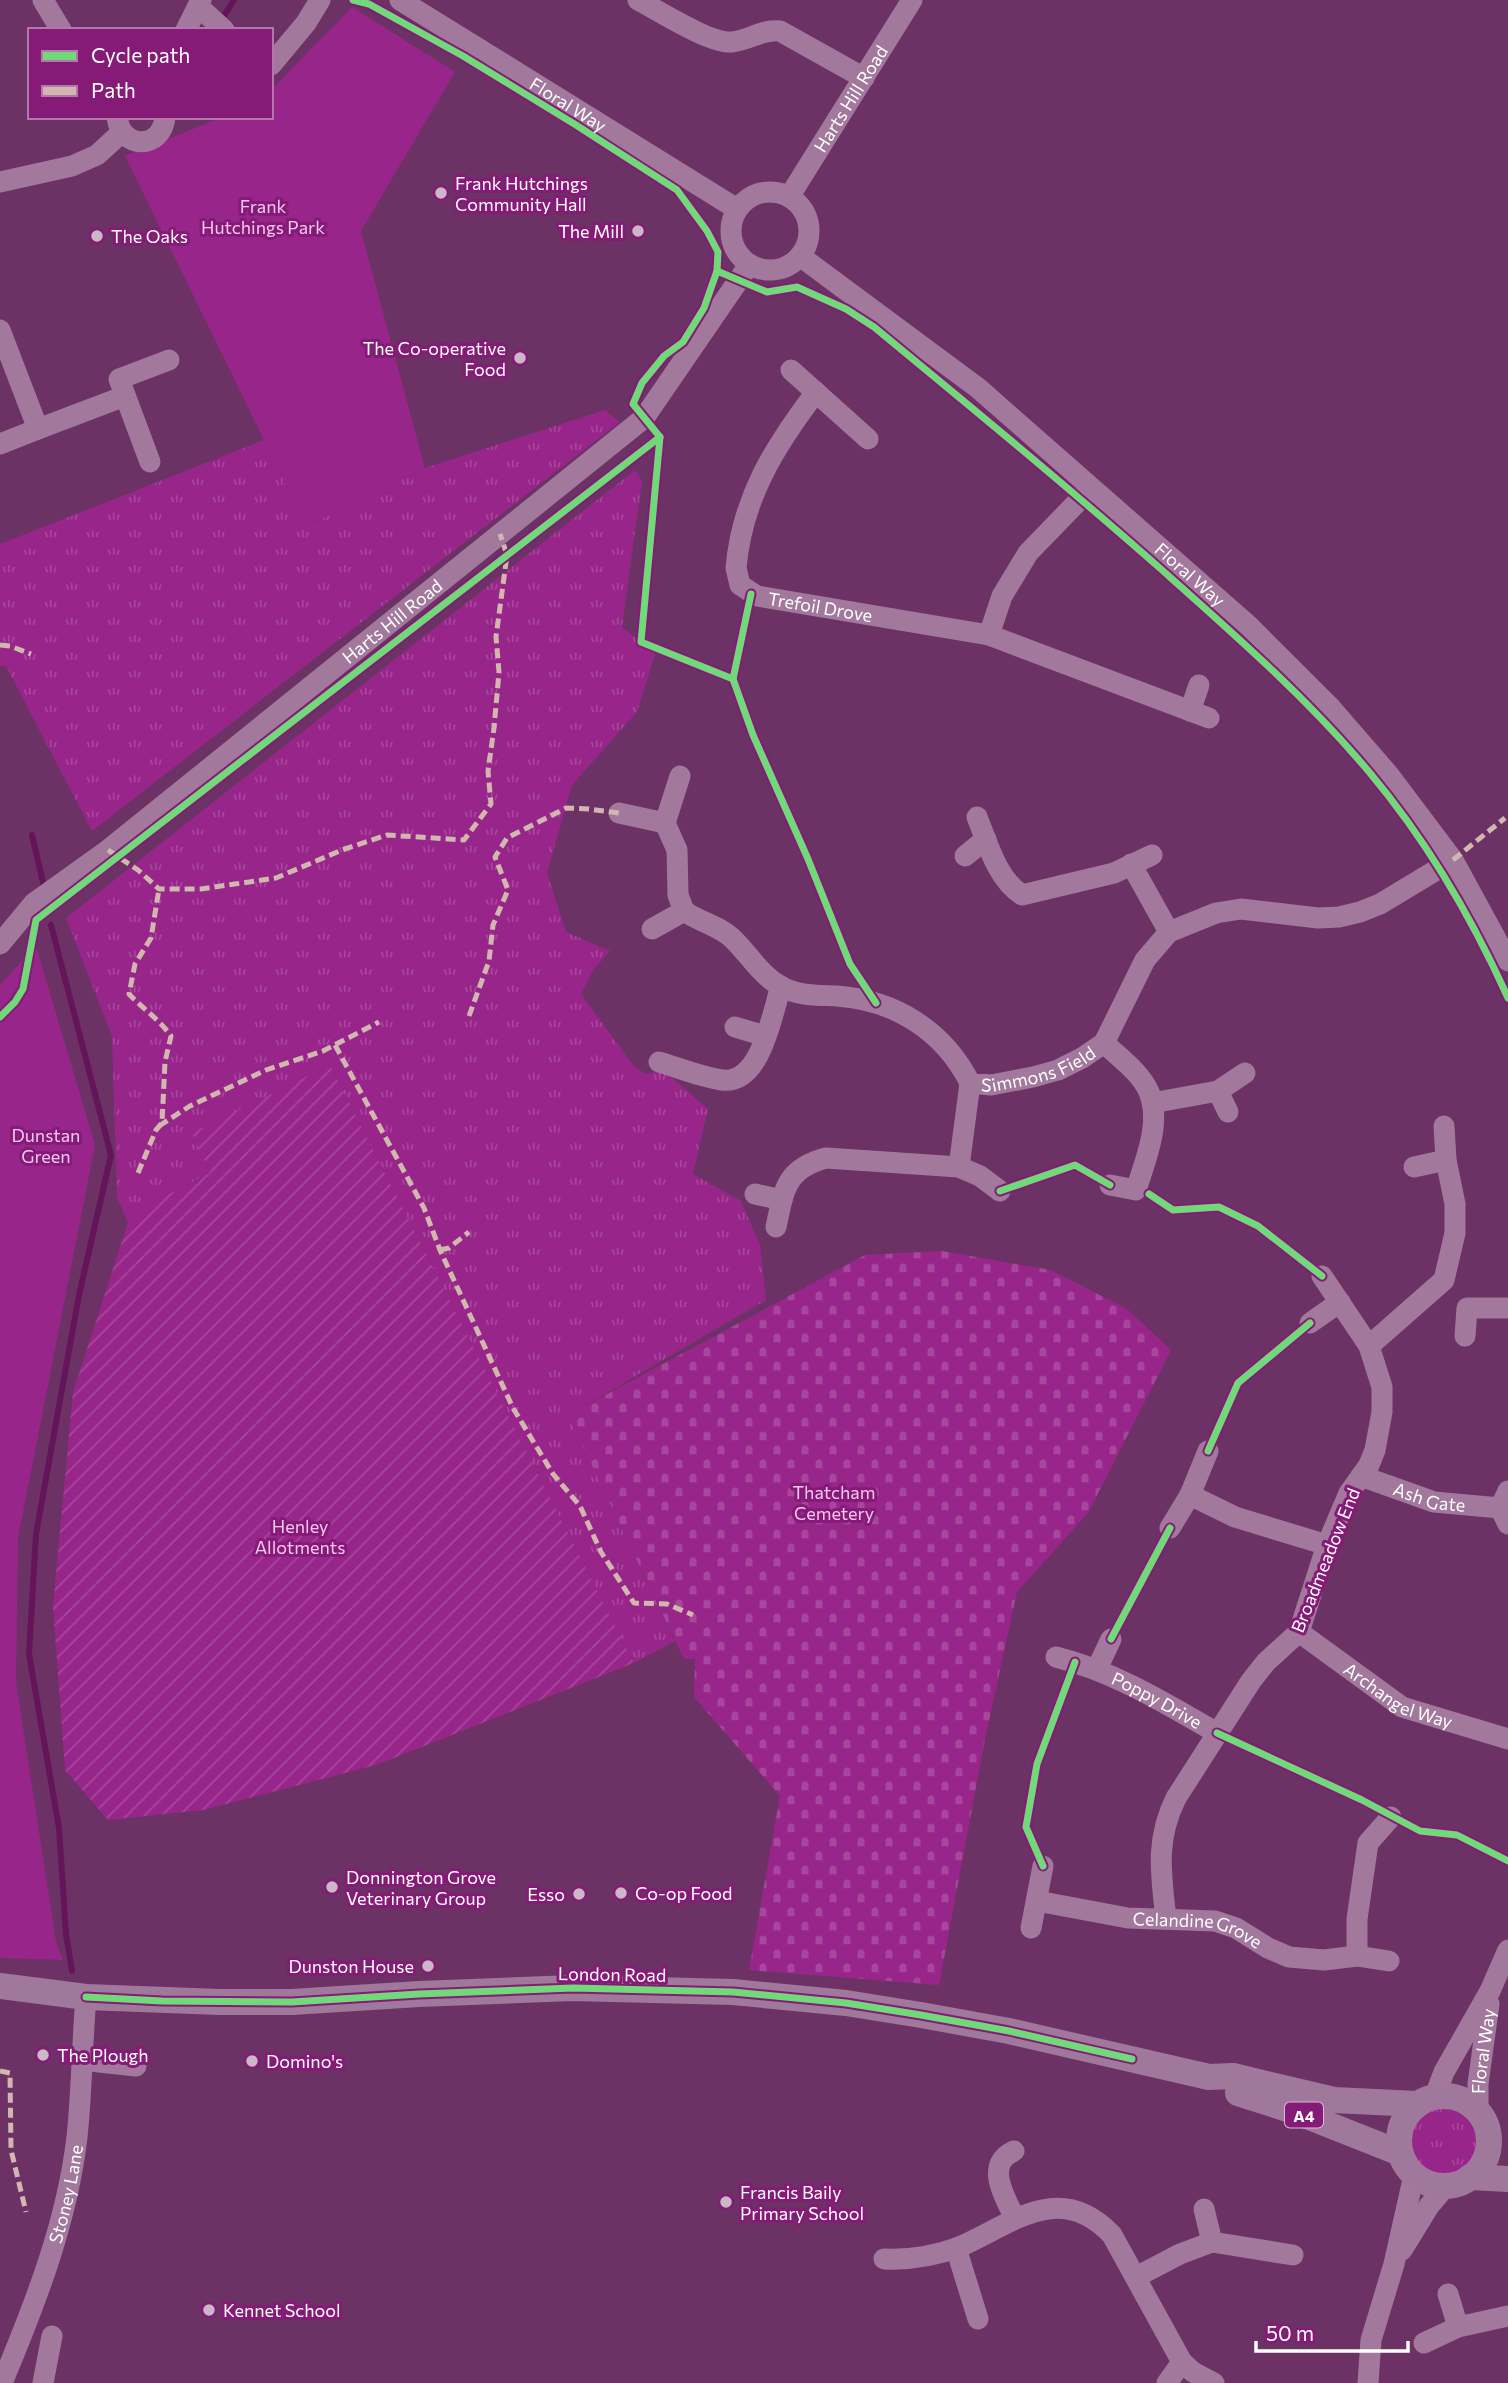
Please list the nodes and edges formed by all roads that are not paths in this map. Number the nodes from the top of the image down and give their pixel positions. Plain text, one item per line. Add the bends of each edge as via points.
1 (43, 0) edge
2 (320, 0) edge
3 (400, 0) edge
4 (638, 0) edge
5 (912, 0) edge
6 (211, 16) edge
7 (60, 28) edge
8 (190, 28) edge
9 (273, 63) edge
10 (864, 78) junction
11 (164, 119) edge
12 (120, 124) edge
13 (0, 182) edge
14 (789, 197) junction
15 (737, 209) junction
16 (800, 256) junction
17 (750, 265) junction
18 (0, 330) edge
19 (169, 360) dead end
20 (791, 370) dead end
21 (816, 392) junction
22 (125, 396) junction
23 (38, 429) junction
24 (868, 439) dead end
25 (0, 444) edge
26 (150, 463) dead end
27 (1091, 488) junction
28 (989, 635) junction
29 (1199, 685) dead end
30 (680, 776) dead end
31 (619, 814) dead end
32 (978, 817) dead end
33 (665, 823) junction
34 (986, 839) junction
35 (1152, 855) dead end
36 (965, 856) dead end
37 (1453, 860) junction
38 (1131, 864) junction
39 (684, 911) junction
40 (652, 929) dead end
41 (1169, 932) junction
42 (0, 944) edge
43 (1508, 961) edge
44 (781, 986) junction
45 (735, 1027) dead end
46 (765, 1036) junction
47 (1104, 1043) junction
48 (659, 1062) dead end
49 (1245, 1073) dead end
50 (970, 1083) junction
51 (1218, 1091) junction
52 (1152, 1103) junction
53 (1228, 1112) dead end
54 (1444, 1126) dead end
55 (1446, 1160) junction
56 (959, 1167) junction
57 (1414, 1167) dead end
58 (1111, 1185) dead end
59 (1000, 1191) dead end
60 (755, 1194) dead end
61 (782, 1200) junction
62 (776, 1227) dead end
63 (1322, 1276) dead end
64 (1444, 1280) junction
65 (1340, 1302) junction
66 (1467, 1308) junction
67 (1508, 1308) edge
68 (1310, 1323) dead end
69 (1465, 1336) dead end
70 (1369, 1346) junction
71 (1208, 1451) dead end
72 (1362, 1476) junction
73 (1190, 1495) junction
74 (1505, 1508) edge
75 (1170, 1528) dead end
76 (1328, 1545) junction
77 (1299, 1632) junction
78 (1111, 1639) dead end
79 (1056, 1657) dead end
80 (1097, 1669) junction
81 (1217, 1733) junction
82 (1508, 1739) edge
83 (1391, 1817) dead end
84 (1043, 1866) dead end
85 (1037, 1901) junction
86 (1166, 1919) junction
87 (1031, 1928) dead end
88 (1508, 1950) edge
89 (1357, 1956) junction
90 (1388, 1961) dead end
91 (0, 1986) edge
92 (1490, 1991) junction
93 (86, 1997) junction
94 (81, 2060) junction
95 (136, 2066) dead end
96 (1209, 2077) junction
97 (1426, 2100) junction
98 (1491, 2127) edge
99 (1014, 2151) dead end
100 (1400, 2153) junction
101 (1414, 2175) junction
102 (1508, 2179) edge
103 (1458, 2181) junction
104 (1204, 2209) dead end
105 (1015, 2218) junction
106 (1212, 2242) junction
107 (956, 2248) junction
108 (1293, 2255) dead end
109 (884, 2259) dead end
110 (1394, 2264) junction
111 (1136, 2277) junction
112 (1448, 2294) dead end
113 (1508, 2316) edge
114 (978, 2319) dead end
115 (1458, 2327) junction
116 (52, 2336) dead end
117 (1424, 2343) dead end
118 (1182, 2362) junction
119 (2, 2383) edge
120 (43, 2383) edge
121 (1167, 2383) edge
122 (1214, 2383) edge
123 (1368, 2383) edge

1 - 7 street
2 - 9 street
3 - 15 street, Floral Way
4 - 10 street via 715,40 731,42 764,31 780,31
5 - 10 street, Harts Hill Road
6 - 8 street
10 - 14 street, Harts Hill Road
11 - 12 street via 160,133 147,141 135,141
12 - 13 street via 97,155 72,166
14 - 15 street via 755,195
14 - 16 street via 808,224 809,236
15 - 17 street via 730,234 740,257
16 - 17 street via 782,269
16 - 27 street, Floral Way via 978,388
17 - 42 street, Harts Hill Road via 644,418 108,850 34,903
18 - 23 street
19 - 22 street via 119,379
20 - 21 street
21 - 24 street
21 - 28 street, Trefoil Drove via 783,435 752,497 737,561 740,585 751,594 769,598
22 - 23 street
22 - 26 street
23 - 25 street
27 - 28 street via 1028,553 1002,596
27 - 37 street, Floral Way via 1249,626 1331,708
28 - 29 street, Trefoil Drove via 1199,714
30 - 33 street
31 - 33 street
32 - 34 street
33 - 39 street via 677,850 678,894
34 - 36 street
34 - 38 street via 1010,887 1023,895 1114,873
35 - 38 street
37 - 41 street, Simmons Field via 1360,912 1318,918 1241,909 1216,913
37 - 43 street, Floral Way
38 - 41 street
39 - 40 street
39 - 44 street, Simmons Field via 734,939 752,963
41 - 47 street, Simmons Field via 1145,960
44 - 46 street
44 - 50 street, Simmons Field via 895,1009 939,1039
45 - 46 street
46 - 48 street via 749,1071 724,1081
47 - 50 street, Simmons Field via 1045,1074 1011,1082
47 - 52 street via 1139,1077
49 - 51 street
50 - 56 street
51 - 52 street
51 - 53 street
52 - 58 street via 1142,1192
54 - 55 street
55 - 57 street
55 - 64 street via 1455,1204 1455,1233
56 - 59 street
56 - 61 street via 826,1158 806,1163 795,1172
60 - 61 street
61 - 62 street
63 - 65 street, Broadmeadow End
64 - 66 street
64 - 70 street
65 - 68 street
65 - 70 street, Broadmeadow End
66 - 67 street
66 - 69 street
70 - 72 street, Broadmeadow End via 1382,1387 1382,1412 1375,1450
71 - 73 street
72 - 74 street, Ash Gate via 1434,1502
72 - 76 street, Broadmeadow End via 1349,1493
73 - 75 street
73 - 76 street via 1236,1517
76 - 77 street, Broadmeadow End
77 - 81 street, Broadmeadow End via 1266,1662
77 - 82 street, Archangel Way via 1402,1707
78 - 80 street, Poppy Drive
79 - 80 street, Poppy Drive
80 - 81 street, Poppy Drive
81 - 86 street, Broadmeadow End via 1176,1798 1162,1833
83 - 89 street via 1359,1841
84 - 85 street
85 - 86 street, Celandine Grove via 1128,1918
85 - 87 street
86 - 89 street, Celandine Grove via 1215,1921 1289,1957 1324,1960
88 - 92 street, Floral Way
89 - 90 street, Celandine Grove
91 - 93 main road, London Road / A4
92 - 97 street, Floral Way
92 - 98 street, Floral Way via 1479,2073
93 - 94 street, Stoney Lane
93 - 96 main road, London Road / A4 via 292,2002 573,1989 733,1992 921,2015
94 - 95 street
94 - 119 street, Stoney Lane via 77,2138 63,2208 40,2290
96 - 97 main road, London Road / A4 via 1233,2076 1334,2099
96 - 100 main road, London Road / A4 via 1232,2090
97 - 98 main road, A4 via 1445,2095 1459,2098 1472,2105
97 - 100 main road via 1407,2114 1400,2127
98 - 103 main road via 1486,2158 1478,2170
99 - 105 street via 1003,2158 998,2179
100 - 101 main road
101 - 103 main road via 1425,2182
101 - 110 street
102 - 103 main road
103 - 110 street via 1429,2206
104 - 106 street
105 - 107 street
105 - 111 street via 1052,2208 1084,2216 1112,2235
106 - 108 street
106 - 111 street
107 - 109 street
107 - 114 street
110 - 123 street via 1374,2330
111 - 118 street
112 - 115 street
113 - 115 street
115 - 117 street
116 - 120 street
118 - 121 street
118 - 122 street

